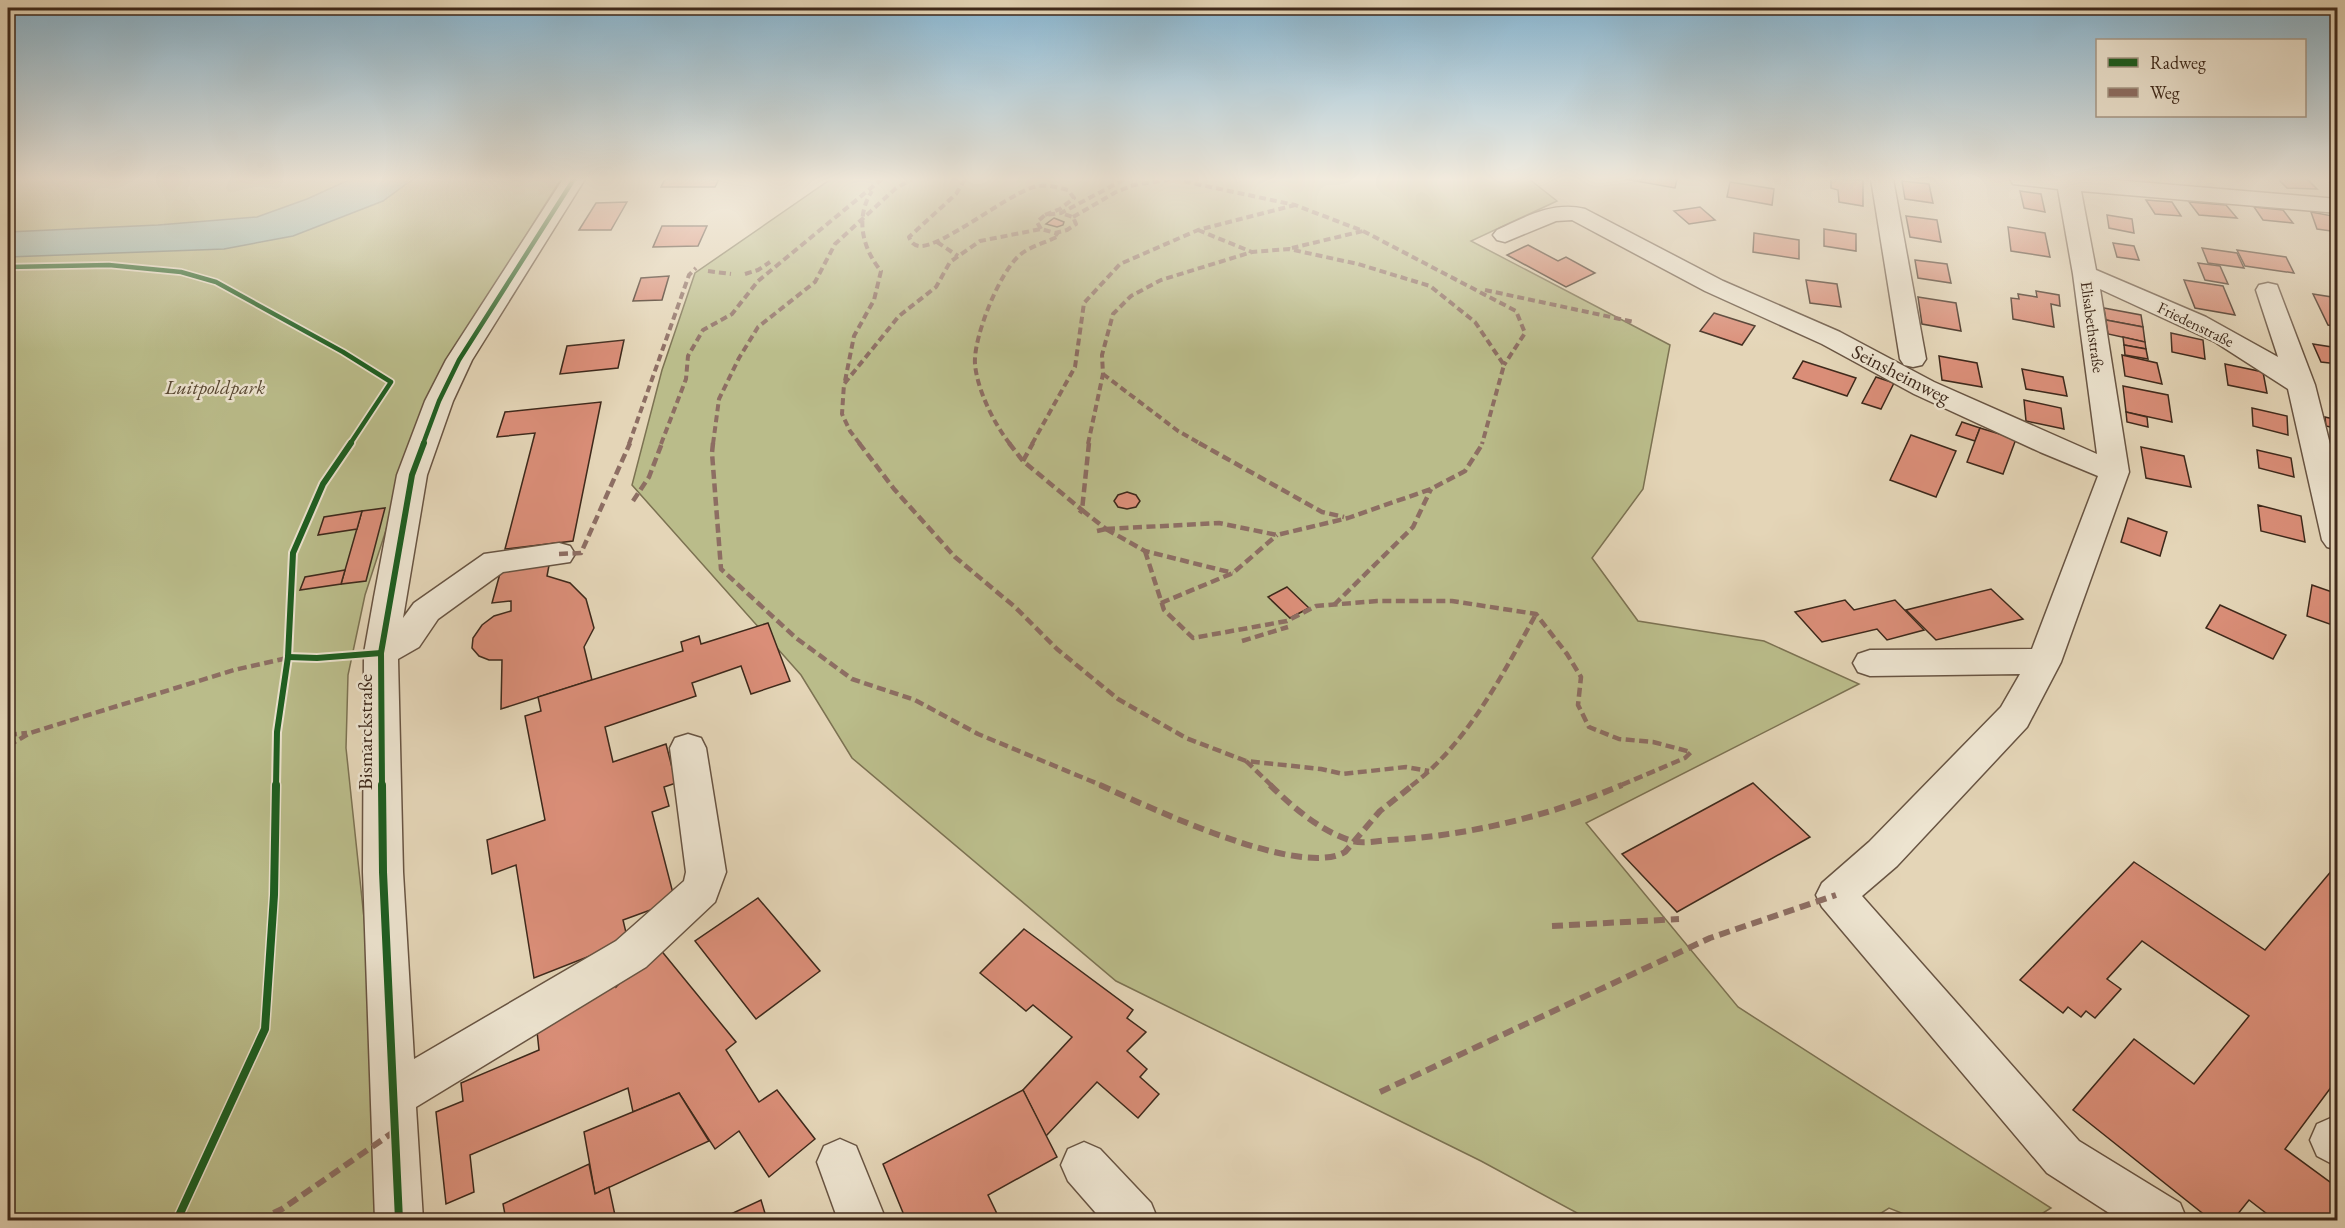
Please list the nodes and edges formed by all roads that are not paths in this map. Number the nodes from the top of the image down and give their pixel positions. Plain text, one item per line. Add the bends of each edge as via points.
1 (538, 236) edge
2 (1619, 236) edge
3 (1892, 236) edge
4 (2078, 236) edge
5 (2085, 274) junction
6 (2268, 290) dead end
7 (1913, 358) dead end
8 (2301, 385) junction
9 (2114, 472) junction
10 (2337, 540) edge
11 (559, 554) dead end
12 (381, 653) junction
13 (2044, 662) junction
14 (1870, 663) dead end
15 (688, 748) dead end
16 (394, 1095) junction
17 (840, 1162) dead end
18 (1084, 1164) dead end
19 (399, 1221) edge
20 (862, 1221) edge
21 (1134, 1221) edge
22 (2163, 1221) edge

1 - 12 street, Bismarckstraße via 459,360 412,475
2 - 9 street, Seinsheimweg via 1695,276 1831,338 1924,388
3 - 7 street
4 - 5 street, Elisabethstraße
5 - 8 street, Friedenstraße via 2210,329 2267,360
5 - 9 street, Elisabethstraße
6 - 8 street
8 - 10 street
9 - 13 street
11 - 12 street via 495,562 426,611 407,638
12 - 16 street, Bismarckstraße via 383,872
13 - 14 street
13 - 22 street via 2014,717 1868,869 1836,895 2063,1157
15 - 16 street via 706,872 701,891 631,954
16 - 19 street, Bismarckstraße
17 - 20 street
18 - 21 street

